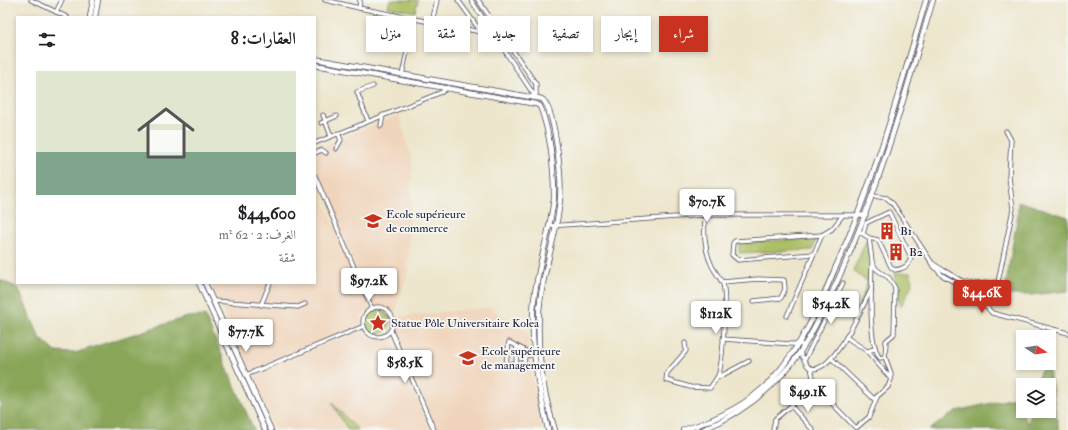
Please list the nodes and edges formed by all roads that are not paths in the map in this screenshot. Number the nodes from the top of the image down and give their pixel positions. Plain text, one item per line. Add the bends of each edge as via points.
1 (31, 0) edge
2 (62, 0) edge
3 (93, 0) edge
4 (98, 0) edge
5 (325, 0) edge
6 (360, 0) edge
7 (436, 0) edge
8 (458, 0) edge
9 (471, 0) edge
10 (478, 0) edge
11 (926, 0) edge
12 (932, 0) edge
13 (359, 8) junction
14 (56, 12) junction
15 (66, 16) edge
16 (90, 16) edge
17 (95, 16) edge
18 (399, 16) edge
19 (433, 16) edge
20 (470, 16) edge
21 (470, 17) edge
22 (470, 30) edge
23 (408, 52) edge
24 (402, 56) dead end
25 (407, 57) junction
26 (316, 59) edge
27 (316, 65) edge
28 (402, 75) junction
29 (452, 84) junction
30 (373, 86) dead end
31 (447, 89) junction
32 (536, 98) junction
33 (536, 104) junction
34 (323, 115) dead end
35 (383, 115) junction
36 (337, 116) dead end
37 (368, 121) junction
38 (323, 122) junction
39 (381, 126) dead end
40 (1006, 131) dead end
41 (338, 133) junction
42 (331, 136) junction
43 (316, 143) edge
44 (336, 149) dead end
45 (316, 153) edge
46 (326, 153) dead end
47 (316, 178) edge
48 (873, 196) junction
49 (705, 215) junction
50 (843, 215) junction
51 (859, 215) junction
52 (866, 215) junction
53 (549, 226) junction
54 (555, 226) junction
55 (861, 232) junction
56 (822, 235) junction
57 (869, 238) junction
58 (925, 252) junction
59 (814, 254) junction
60 (872, 261) junction
61 (722, 282) junction
62 (843, 283) dead end
63 (199, 284) edge
64 (205, 284) edge
65 (270, 284) edge
66 (872, 288) junction
67 (754, 301) dead end
68 (214, 302) junction
69 (305, 304) dead end
70 (261, 305) junction
71 (372, 309) junction
72 (787, 316) dead end
73 (364, 326) junction
74 (390, 331) junction
75 (1068, 334) edge
76 (846, 337) junction
77 (723, 339) junction
78 (685, 343) dead end
79 (799, 345) junction
80 (805, 345) junction
81 (517, 347) junction
82 (875, 349) junction
83 (867, 351) junction
84 (800, 352) junction
85 (535, 354) junction
86 (525, 356) junction
87 (884, 357) junction
88 (832, 358) junction
89 (805, 359) junction
90 (749, 361) dead end
91 (516, 363) junction
92 (811, 368) junction
93 (246, 374) junction
94 (717, 378) junction
95 (891, 379) junction
96 (815, 386) junction
97 (877, 397) junction
98 (791, 406) junction
99 (856, 429) edge
100 (265, 430) edge
101 (271, 430) edge
102 (434, 430) edge
103 (548, 430) edge
104 (555, 430) edge
105 (682, 430) edge
106 (702, 430) edge
107 (773, 430) edge
108 (813, 430) edge

1 - 14 street
2 - 14 street
3 - 16 main road
4 - 17 main road
5 - 13 street
6 - 13 street
7 - 19 street
8 - 20 street
9 - 32 street
10 - 32 street via 536,84
11 - 51 main road
12 - 48 main road
13 - 18 street
14 - 15 street
21 - 22 street via 481,32
23 - 25 street
24 - 25 street
25 - 28 street
26 - 28 main road
27 - 31 main road
28 - 29 main road
29 - 31 street
29 - 32 main road
30 - 37 street via 357,92
31 - 33 main road
31 - 35 street
32 - 33 main road
32 - 54 main road via 545,102 552,120 560,190
33 - 53 main road via 540,106 549,139 554,183
34 - 38 street
35 - 37 street
35 - 39 street
36 - 38 street
37 - 41 street
38 - 42 street
40 - 58 street via 1011,140 1009,177 1013,209 999,281 976,284 962,281 938,266
41 - 42 street
41 - 44 street via 341,140
42 - 43 street
45 - 46 street via 322,150
47 - 71 street
48 - 52 main road
48 - 58 street via 887,198 893,204
49 - 50 street
49 - 54 street
49 - 61 street via 706,248 711,264
50 - 51 street
50 - 56 street via 832,229
51 - 52 street
51 - 79 main road
52 - 55 main road
53 - 54 street
53 - 85 main road via 534,300
54 - 104 main road via 541,291 539,339 546,396
55 - 57 street
55 - 57 street via 866,223 889,212 911,257 910,262 895,270 891,267 878,240
55 - 80 main road
56 - 59 street
56 - 59 street via 736,241 733,243 732,255 738,260
57 - 60 street
58 - 75 street via 929,262 942,275 974,294 992,313
59 - 72 street
60 - 66 street
60 - 87 street via 876,269 889,278 895,288 894,334 886,341
61 - 67 street via 784,280 785,289 781,298
61 - 77 street
62 - 89 street
63 - 100 main road
64 - 68 main road
65 - 70 street
66 - 76 street
66 - 82 street
68 - 70 street
68 - 93 main road
69 - 70 street via 298,308
71 - 73 street via 366,314
71 - 74 street via 388,311 393,318
73 - 74 street via 368,334 376,337 384,336
73 - 93 street
74 - 102 street
76 - 83 street
76 - 88 street
77 - 79 street
77 - 94 street
78 - 94 street via 686,351 667,373 666,380 706,389 710,388
79 - 80 street
79 - 105 main road via 773,379 754,396 716,418
80 - 84 main road
81 - 86 street via 526,351
81 - 91 street
81 - 91 street via 509,342 506,364
82 - 83 street
82 - 87 street via 880,358
83 - 95 street
84 - 89 street
84 - 106 main road via 787,370 754,402 735,415
85 - 86 street
85 - 103 main road
86 - 91 street via 524,363
87 - 95 street
88 - 92 street via 816,369
88 - 97 street via 868,395 874,399
89 - 92 street
90 - 94 street
92 - 96 street
93 - 101 main road
95 - 97 street via 888,387
96 - 98 street
96 - 99 street
97 - 99 street via 870,418
98 - 107 street via 775,419
98 - 108 street

